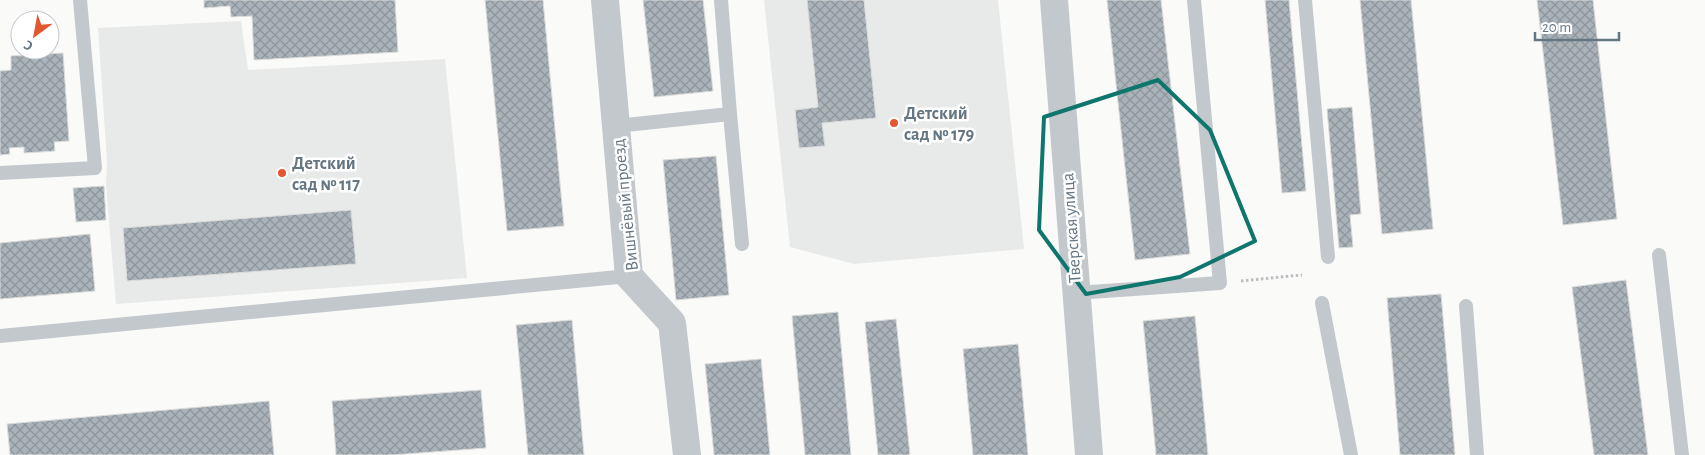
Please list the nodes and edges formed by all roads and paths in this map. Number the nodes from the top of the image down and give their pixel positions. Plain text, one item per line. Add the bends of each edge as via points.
1 (80, 0) edge
2 (605, 0) edge
3 (721, 0) edge
4 (1054, 0) edge
5 (1194, 0) edge
6 (1305, 0) edge
7 (730, 114) junction
8 (616, 126) junction
9 (0, 173) edge
10 (742, 244) dead end
11 (1660, 255) dead end
12 (1328, 257) dead end
13 (1302, 275) dead end
14 (629, 276) junction
15 (1220, 283) junction
16 (1076, 293) junction
17 (1322, 303) dead end
18 (1466, 306) dead end
19 (0, 336) edge
20 (687, 455) edge
21 (1089, 455) edge
22 (1351, 455) edge
23 (1477, 455) edge
24 (1682, 455) edge

1 - 9 lane via 95,168
2 - 8 street, Вишнёвый проезд
3 - 7 lane
4 - 16 street, Тверская улица
5 - 15 lane
6 - 12 lane
7 - 8 lane
7 - 10 lane
8 - 14 street, Вишнёвый проезд
11 - 24 lane
13 - 15 path
14 - 19 lane
14 - 20 street, Вишнёвый проезд via 672,323
15 - 16 lane
16 - 21 street, Тверская улица
17 - 22 lane
18 - 23 lane

